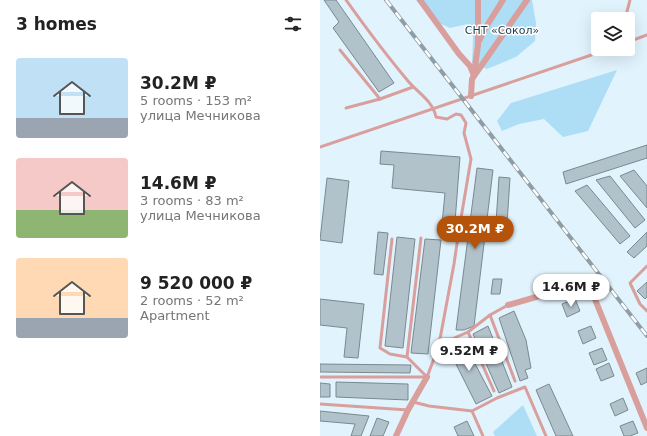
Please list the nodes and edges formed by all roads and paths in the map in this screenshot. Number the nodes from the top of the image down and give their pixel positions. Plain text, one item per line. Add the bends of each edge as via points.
1 (346, 0) edge
2 (420, 0) edge
3 (478, 0) edge
4 (503, 0) edge
5 (527, 0) edge
6 (630, 0) edge
7 (627, 12) edge
8 (647, 35) edge
9 (635, 39) edge
10 (478, 45) junction
11 (340, 50) dead end
12 (591, 55) edge
13 (474, 76) junction
14 (413, 87) junction
15 (470, 96) junction
16 (380, 99) junction
17 (346, 108) dead end
18 (434, 109) junction
19 (320, 147) edge
20 (421, 238) dead end
21 (392, 239) dead end
22 (647, 266) edge
23 (508, 305) joint
24 (647, 311) edge
25 (490, 315) junction
26 (468, 332) junction
27 (440, 339) junction
28 (407, 357) junction
29 (320, 377) edge
30 (427, 377) junction
31 (515, 381) dead end
32 (494, 391) dead end
33 (413, 402) junction
34 (320, 404) edge
35 (408, 410) junction
36 (472, 411) junction
37 (647, 428) edge
38 (396, 436) edge
39 (483, 436) edge
40 (546, 436) edge

1 - 14 lane via 371,36
2 - 13 street via 470,66
3 - 10 street
4 - 10 street
5 - 13 street
6 - 7 lane
8 - 9 lane
10 - 13 street
11 - 16 lane
12 - 15 lane
13 - 15 street
14 - 16 lane
14 - 18 lane
15 - 18 lane
16 - 17 lane
18 - 19 lane
18 - 27 lane via 436,117 447,119 456,114 461,115 466,123 464,133 471,159
20 - 28 lane
21 - 28 lane via 380,348 390,354
22 - 24 lane via 630,283 640,304
23 - 25 lane
23 - 37 street via 588,282
25 - 26 lane
25 - 31 lane
26 - 27 lane via 452,339
26 - 32 lane
27 - 30 lane
28 - 30 lane
29 - 30 lane
30 - 33 street
33 - 35 street
33 - 36 lane
34 - 35 lane
35 - 38 street
36 - 39 lane
36 - 40 lane via 525,387

